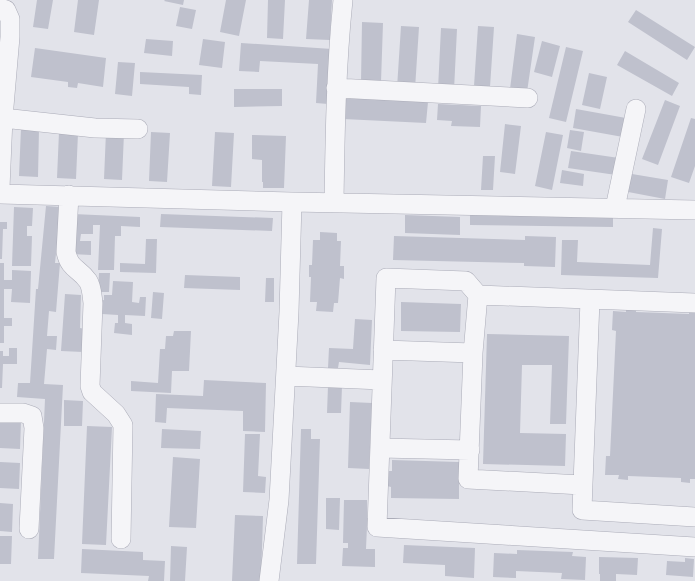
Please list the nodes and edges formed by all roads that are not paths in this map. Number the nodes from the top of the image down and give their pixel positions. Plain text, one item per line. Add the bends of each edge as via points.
1 (342, 0) edge
2 (0, 8) edge
3 (336, 88) junction
4 (528, 98) dead end
5 (636, 108) dead end
6 (3, 118) junction
7 (138, 129) dead end
8 (0, 188) edge
9 (0, 194) edge
10 (69, 195) junction
11 (292, 202) junction
12 (334, 202) junction
13 (615, 208) junction
14 (695, 210) edge
15 (478, 295) junction
16 (590, 300) junction
17 (695, 303) edge
18 (383, 350) junction
19 (473, 353) junction
20 (286, 376) junction
21 (382, 380) junction
22 (0, 413) edge
23 (380, 448) junction
24 (470, 450) junction
25 (582, 485) junction
26 (695, 517) edge
27 (29, 529) dead end
28 (121, 539) dead end
29 (695, 548) edge
30 (269, 581) edge

1 - 3 street
2 - 6 street via 6,10 10,19
3 - 4 street
3 - 12 street
5 - 13 street
6 - 7 street via 95,128
6 - 8 street
9 - 10 street
10 - 11 street
10 - 28 street via 67,259 88,282 93,303 90,386 92,392 124,425
11 - 12 street
11 - 20 street
12 - 13 street
13 - 14 street
15 - 16 street
15 - 18 street via 466,281 386,278
15 - 19 street
16 - 17 street
16 - 25 street
18 - 19 street
18 - 21 street
19 - 24 street
20 - 21 street
20 - 30 street via 279,500
21 - 23 street
22 - 27 street via 23,413 32,416 34,428
23 - 24 street
23 - 29 street via 377,527
24 - 25 street via 468,479
25 - 26 street via 582,510

